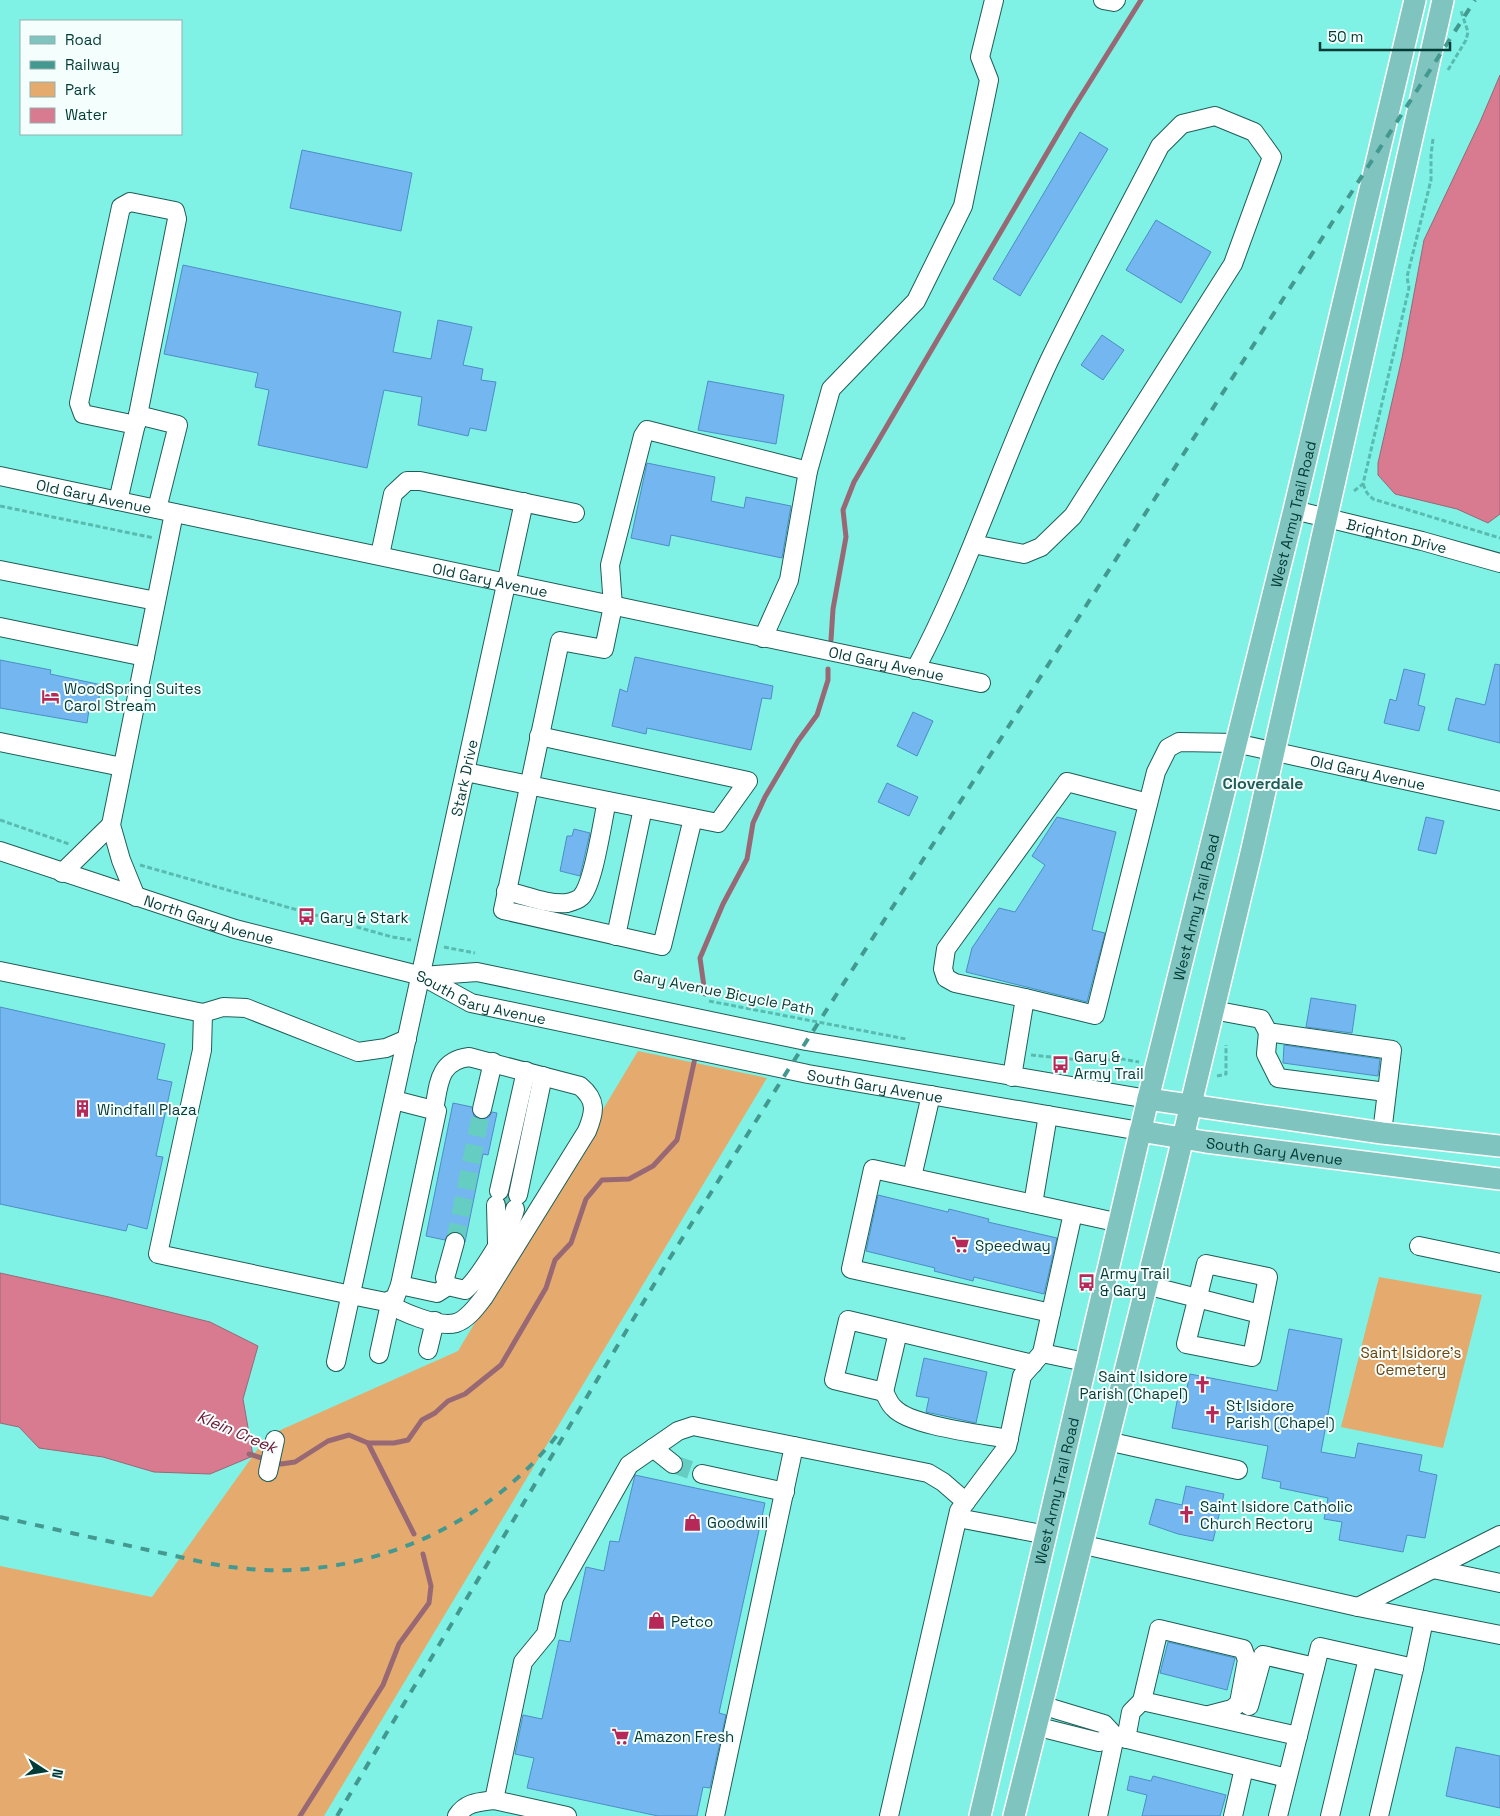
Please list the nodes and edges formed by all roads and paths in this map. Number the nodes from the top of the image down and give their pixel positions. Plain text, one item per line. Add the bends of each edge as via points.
1 (994, 0) edge
2 (1103, 0) edge
3 (1116, 0) edge
4 (1415, 0) edge
5 (1452, 3) edge
6 (1444, 76) dead end
7 (1434, 133) dead end
8 (137, 420) junction
9 (808, 471) junction
10 (0, 476) edge
11 (1363, 484) junction
12 (118, 501) junction
13 (524, 502) junction
14 (0, 506) edge
15 (1294, 510) junction
16 (166, 511) junction
17 (575, 513) dead end
18 (1336, 520) junction
19 (154, 538) dead end
20 (1500, 538) edge
21 (973, 544) junction
22 (380, 555) junction
23 (1500, 563) edge
24 (0, 570) edge
25 (508, 582) junction
26 (156, 601) junction
27 (613, 606) junction
28 (0, 627) edge
29 (763, 638) junction
30 (145, 657) junction
31 (915, 670) junction
32 (981, 683) dead end
33 (539, 736) junction
34 (0, 742) edge
35 (1235, 743) junction
36 (1273, 751) junction
37 (122, 767) junction
38 (466, 772) junction
39 (528, 785) junction
40 (607, 801) junction
41 (1500, 801) edge
42 (1148, 803) junction
43 (643, 808) junction
44 (692, 818) junction
45 (0, 820) edge
46 (111, 825) junction
47 (75, 846) dead end
48 (0, 851) edge
49 (138, 865) dead end
50 (62, 873) junction
51 (506, 891) junction
52 (136, 897) junction
53 (616, 936) junction
54 (402, 938) dead end
55 (454, 949) dead end
56 (482, 955) dead end
57 (0, 971) edge
58 (422, 976) junction
59 (1025, 998) junction
60 (708, 1001) dead end
61 (1213, 1010) junction
62 (203, 1013) junction
63 (1268, 1032) junction
64 (408, 1039) junction
65 (915, 1040) dead end
66 (1226, 1043) dead end
67 (1030, 1055) dead end
68 (489, 1061) junction
69 (1131, 1061) dead end
70 (534, 1073) junction
71 (1220, 1077) dead end
72 (1012, 1078) junction
73 (1386, 1092) junction
74 (931, 1095) junction
75 (1148, 1099) junction
76 (394, 1100) junction
77 (1191, 1106) junction
78 (435, 1110) junction
79 (482, 1110) tunnel mouth
80 (1048, 1115) junction
81 (1140, 1132) junction
82 (1382, 1134) junction
83 (1182, 1139) junction
84 (1500, 1146) edge
85 (912, 1177) junction
86 (1500, 1179) edge
87 (1032, 1204) junction
88 (1073, 1212) junction
89 (1120, 1223) junction
90 (455, 1242) tunnel mouth
91 (1419, 1246) dead end
92 (1500, 1263) edge
93 (400, 1285) junction
94 (1146, 1285) junction
95 (448, 1286) junction
96 (351, 1295) junction
97 (1198, 1298) junction
98 (388, 1303) junction
99 (1051, 1313) junction
100 (1260, 1314) junction
101 (434, 1321) junction
102 (898, 1332) junction
103 (428, 1350) dead end
104 (379, 1354) dead end
105 (1038, 1358) junction
106 (336, 1362) dead end
107 (1085, 1362) junction
108 (884, 1392) junction
109 (1009, 1439) junction
110 (274, 1440) dead end
111 (1107, 1441) junction
112 (794, 1446) junction
113 (653, 1448) junction
114 (673, 1464) tunnel mouth
115 (1238, 1470) dead end
116 (268, 1472) dead end
117 (702, 1474) tunnel mouth
118 (785, 1492) junction
119 (962, 1510) junction
120 (1047, 1535) junction
121 (1500, 1535) edge
122 (1080, 1544) junction
123 (1433, 1569) junction
124 (1500, 1583) edge
125 (1358, 1607) junction
126 (1424, 1620) junction
127 (1500, 1635) edge
128 (1368, 1658) junction
129 (1315, 1667) junction
130 (1414, 1668) junction
131 (1142, 1701) junction
132 (1041, 1705) junction
133 (1209, 1715) junction
134 (1244, 1723) junction
135 (1035, 1726) junction
136 (1298, 1736) junction
137 (1120, 1738) junction
138 (1244, 1768) junction
139 (1287, 1778) junction
140 (494, 1800) junction
141 (457, 1816) edge
142 (567, 1816) edge
143 (715, 1816) edge
144 (889, 1816) edge
145 (980, 1816) edge
146 (1014, 1816) edge
147 (1098, 1816) edge
148 (1233, 1816) edge
149 (1278, 1816) edge
150 (1330, 1816) edge
151 (1379, 1816) edge

1 - 9 street via 980,57 989,80 963,206 916,301 830,389
2 - 3 street
4 - 15 main road, West Army Trail Road
5 - 6 path via 1468,32
5 - 18 main road
7 - 11 path via 1432,180 1407,277 1409,288
8 - 8 street via 177,219 175,211 130,202 121,207 79,404 83,414
8 - 12 street
8 - 16 street via 178,425
9 - 27 street via 647,430 610,565
9 - 29 street via 789,580
10 - 12 street, Old Gary Avenue
11 - 18 path via 1354,490
11 - 20 path via 1373,499
12 - 16 street, Old Gary Avenue
13 - 17 street
13 - 22 street via 407,481 393,494
13 - 25 street, Stark Drive
14 - 19 path
15 - 18 street, Brighton Drive
15 - 35 main road, West Army Trail Road
16 - 22 street, Old Gary Avenue
16 - 26 street
18 - 23 street, Brighton Drive
18 - 36 main road
21 - 21 street via 1049,362 1160,146 1182,124 1215,116 1254,132 1272,157 1233,264 1074,516 1041,547 1024,554
21 - 31 street via 942,618
22 - 25 street, Old Gary Avenue
24 - 26 street
25 - 27 street, Old Gary Avenue
25 - 38 street, Stark Drive
26 - 30 street
27 - 29 street, Old Gary Avenue
27 - 33 street via 604,649 560,641
28 - 30 street
29 - 31 street, Old Gary Avenue
30 - 37 street
31 - 32 street, Old Gary Avenue
33 - 39 street
33 - 44 street via 748,781 718,823
34 - 37 street
35 - 36 street, Old Gary Avenue
35 - 42 street, Old Gary Avenue via 1179,742 1168,748 1156,772
35 - 75 main road, West Army Trail Road
36 - 41 street, Old Gary Avenue
36 - 61 main road
37 - 46 street
38 - 39 street
38 - 58 street, Stark Drive
39 - 40 street
39 - 51 street
40 - 43 street
40 - 51 street via 591,875 580,899 554,902
42 - 59 street, Old Gary Avenue via 1095,1015
42 - 59 street via 1067,782 946,949 943,969 946,978 955,983
43 - 44 street
43 - 53 street
44 - 53 street via 662,946
45 - 47 path
46 - 50 street
46 - 52 street
48 - 50 street, North Gary Avenue
49 - 54 path
50 - 52 street, North Gary Avenue
51 - 53 street via 502,910
52 - 58 street, North Gary Avenue via 235,929
55 - 56 path
57 - 62 street
58 - 64 street, Stark Drive
58 - 72 street, South Gary Avenue via 477,972 797,1039
58 - 74 street, South Gary Avenue via 471,1003 794,1071
59 - 72 street
60 - 65 path, Gary Avenue Bicycle Path
61 - 63 street via 1261,1019
61 - 77 main road
62 - 64 street via 223,1007 246,1008 365,1053
62 - 96 street via 202,1050 158,1254
63 - 73 street via 1266,1054 1278,1078
63 - 73 street via 1392,1050
64 - 76 street, Stark Drive
66 - 71 path via 1226,1074
67 - 69 path
68 - 70 street
68 - 78 street via 469,1057 455,1059 449,1064 440,1082
68 - 79 street
70 - 95 street via 497,1243 472,1285 465,1290
70 - 101 street via 580,1086 589,1094 593,1111 587,1131 484,1296 464,1319 455,1323
72 - 75 street, South Gary Avenue
73 - 82 street
74 - 80 street, South Gary Avenue
74 - 85 street
75 - 77 main road, South Gary Avenue
75 - 81 main road, West Army Trail Road
76 - 78 street
76 - 96 street, Stark Drive
77 - 82 main road, South Gary Avenue
77 - 83 main road
78 - 93 street
80 - 81 street, South Gary Avenue
80 - 87 street
81 - 83 main road, South Gary Avenue
81 - 89 main road, West Army Trail Road
82 - 84 main road, South Gary Avenue
83 - 86 main road, South Gary Avenue
83 - 94 main road
85 - 87 street
85 - 99 street via 873,1169 851,1269
87 - 88 street
88 - 89 street
88 - 99 street
89 - 107 main road, West Army Trail Road
90 - 95 street via 445,1278
91 - 92 street
93 - 95 street via 437,1293
93 - 98 street via 395,1298
94 - 97 street
94 - 111 main road
96 - 98 street
96 - 106 street, Stark Drive
97 - 100 street
97 - 100 street via 1206,1264 1268,1276
97 - 100 street via 1186,1344 1252,1357
98 - 101 street via 411,1315
98 - 104 street
99 - 105 street
101 - 103 street
102 - 105 street
102 - 108 street
102 - 108 street via 848,1320 834,1380
105 - 107 street
105 - 109 street via 1022,1376
107 - 120 main road, West Army Trail Road
108 - 109 street via 893,1408 904,1416
109 - 119 street via 1007,1447
110 - 116 street
111 - 115 street
111 - 122 main road
112 - 113 street via 693,1426 678,1431
112 - 118 street
112 - 119 street via 928,1473 943,1482
113 - 114 street
113 - 140 street via 629,1465 554,1598 546,1634 523,1662
117 - 118 street
118 - 143 street
119 - 120 street
119 - 144 street
120 - 145 main road, West Army Trail Road
121 - 123 street
122 - 125 street
122 - 132 main road
123 - 124 street
123 - 125 street
125 - 126 street
126 - 127 street
126 - 130 street
128 - 129 street via 1320,1647
128 - 130 street
128 - 150 street
129 - 134 street via 1263,1655
129 - 136 street
130 - 151 street
131 - 133 street
131 - 133 street via 1159,1629 1243,1650 1247,1660 1239,1703 1232,1709
131 - 137 street via 1132,1712
132 - 135 main road
132 - 137 street via 1104,1724
133 - 134 street
134 - 136 street
135 - 137 street via 1099,1742
135 - 146 main road
136 - 139 street
137 - 138 street
137 - 147 street
138 - 139 street
138 - 148 street
139 - 149 street
140 - 141 street via 470,1803
140 - 142 street

